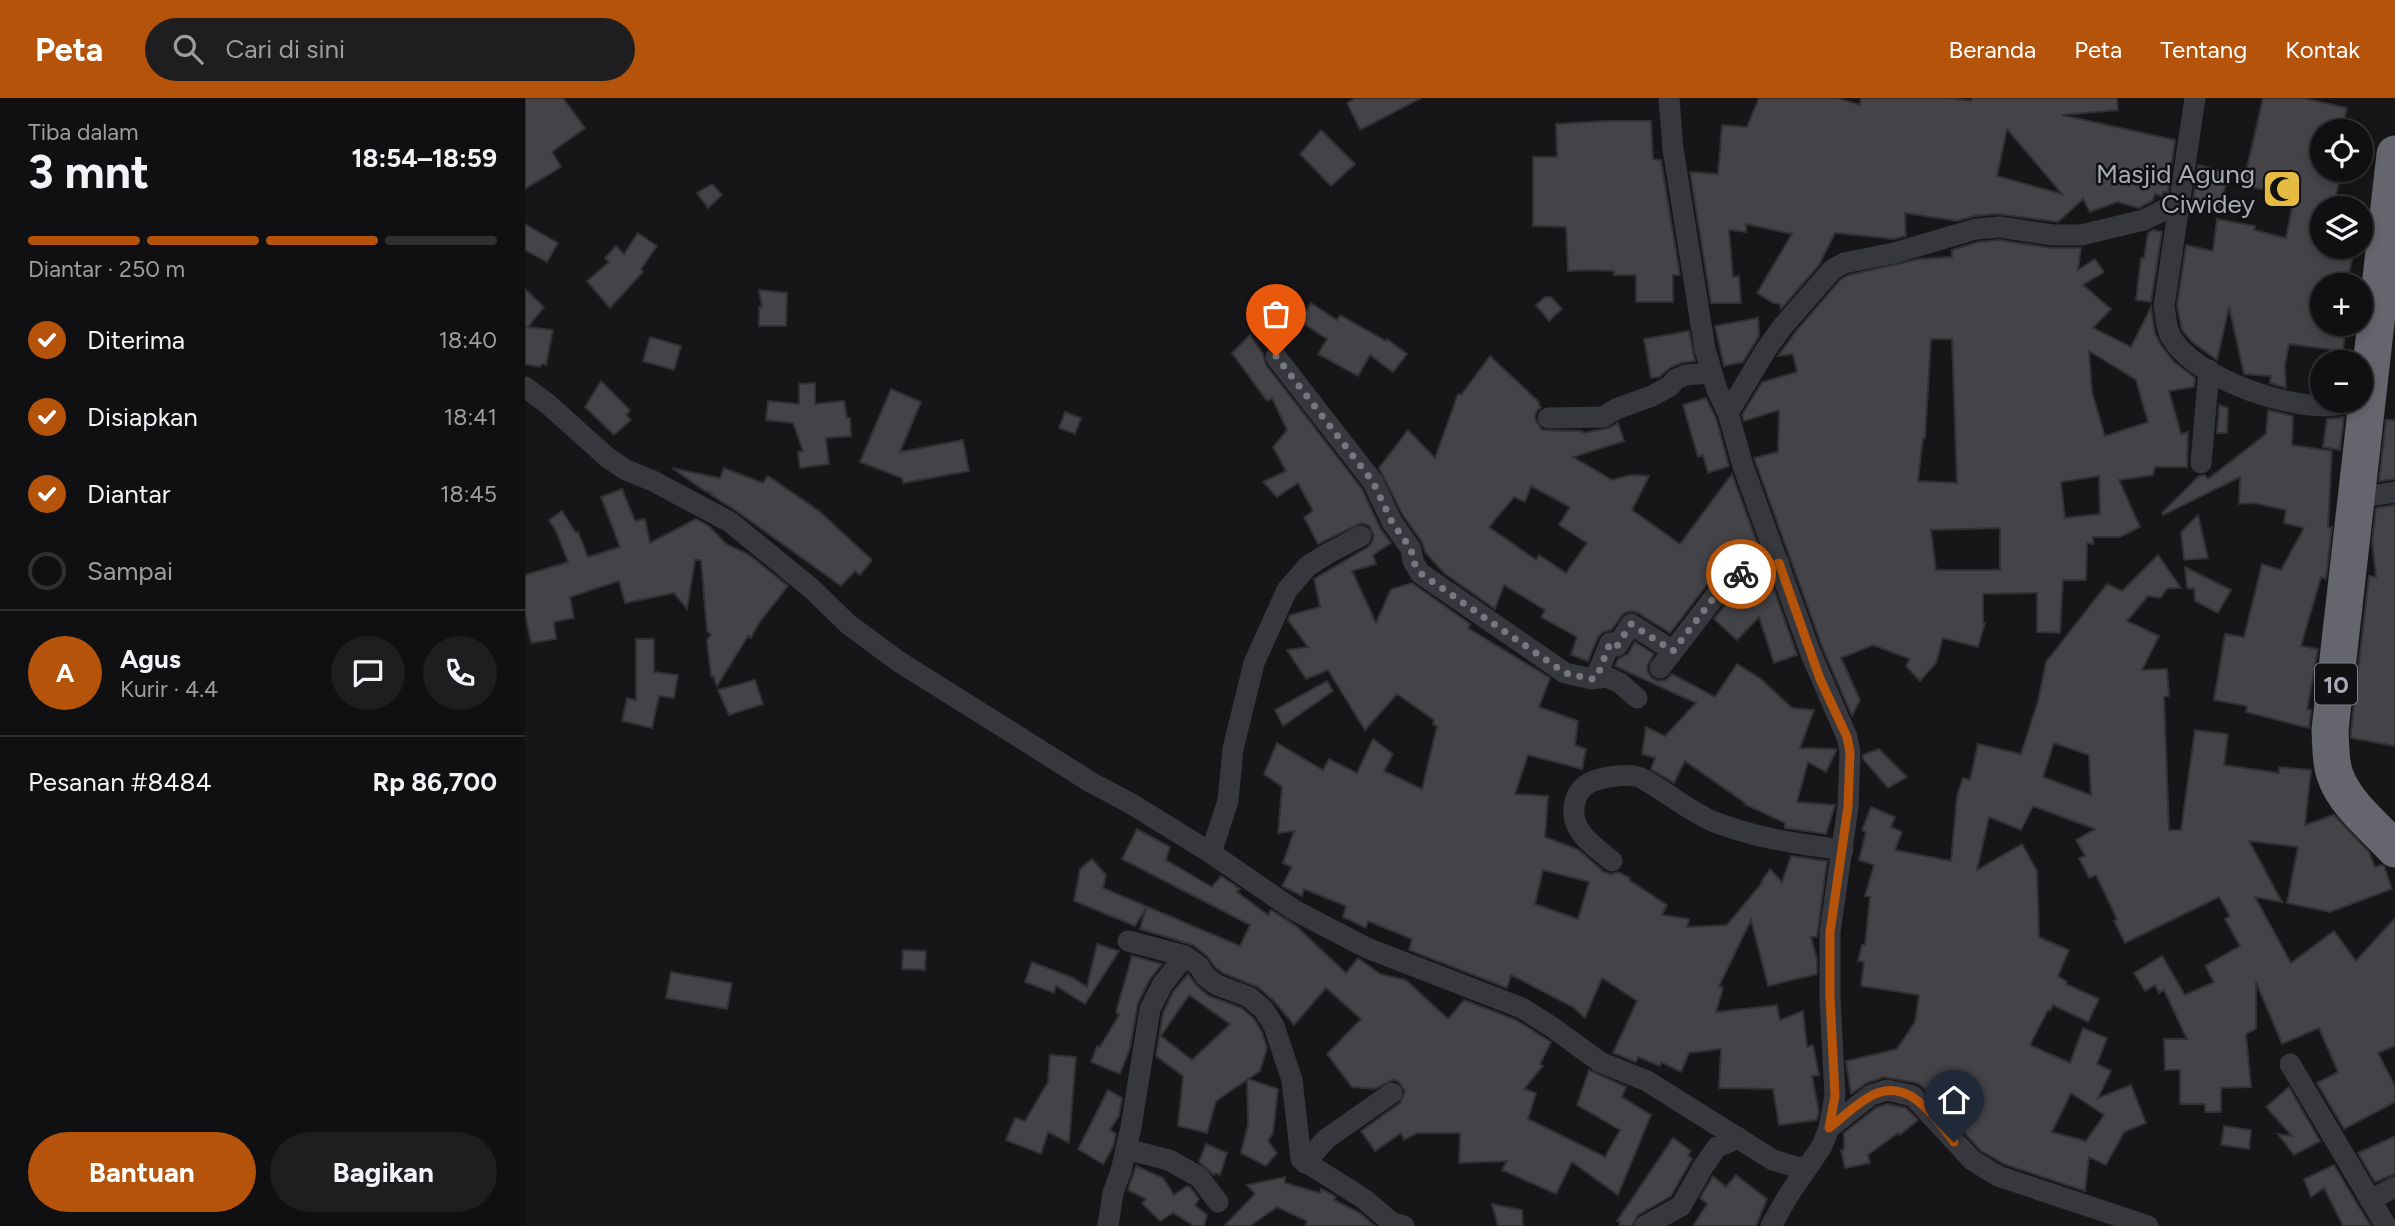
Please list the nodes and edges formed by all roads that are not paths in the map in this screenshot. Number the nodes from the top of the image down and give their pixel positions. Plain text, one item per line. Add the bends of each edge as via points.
1 (1669, 98) edge
2 (2195, 98) edge
3 (2395, 154) edge
4 (2178, 203) junction
5 (2373, 350) edge
6 (1276, 356) dead end
7 (2209, 370) junction
8 (1712, 373) junction
9 (527, 393) edge
10 (2310, 404) edge
11 (1728, 412) junction
12 (2366, 413) edge
13 (1548, 418) dead end
14 (2201, 463) dead end
15 (2395, 492) edge
16 (2357, 498) junction
17 (1361, 536) dead end
18 (1769, 567) junction
19 (1597, 677) junction
20 (1637, 698) dead end
21 (2395, 849) edge
22 (1843, 850) junction
23 (1211, 853) junction
24 (1612, 861) dead end
25 (1128, 941) dead end
26 (1185, 956) junction
27 (2290, 1065) dead end
28 (1392, 1093) dead end
29 (1829, 1128) junction
30 (1739, 1138) junction
31 (1126, 1149) junction
32 (1305, 1163) junction
33 (1807, 1167) junction
34 (2395, 1186) edge
35 (2370, 1200) junction
36 (1218, 1202) dead end
37 (1108, 1226) edge
38 (1404, 1226) edge
39 (1645, 1226) edge
40 (1771, 1226) edge
41 (2148, 1226) edge
42 (2386, 1226) edge

1 - 8 street via 1689,253
2 - 4 street
3 - 5 highway, 10
4 - 7 street via 2164,306 2167,327 2183,352
4 - 11 street via 2144,220 2081,236 1999,227 1976,229 1844,262 1783,327
6 - 19 street via 1373,482 1420,573 1565,673
7 - 10 street via 2254,392
7 - 14 street
8 - 11 street
8 - 13 street via 1676,379 1661,391 1603,417
9 - 23 street via 549,405 626,470 730,522 898,662
11 - 18 street
12 - 16 highway, 10
15 - 16 street
16 - 21 highway, 10 via 2330,730 2331,757 2334,774 2351,803
17 - 23 street via 1308,566 1287,590 1254,663 1233,749 1228,801
18 - 19 street via 1729,578 1667,659 1631,624 1617,646 1610,643
18 - 22 street via 1847,737 1851,768
19 - 20 street via 1620,683
22 - 24 street via 1778,841 1712,821 1641,777 1625,775 1593,779 1577,795 1574,809 1576,826
22 - 29 street via 1830,932 1835,1096
23 - 30 street via 1304,916 1367,948 1521,1009 1600,1062 1647,1081
25 - 26 street
26 - 31 street via 1150,1009
26 - 32 street via 1217,985 1249,997 1274,1026 1292,1080 1299,1153
27 - 35 street
28 - 32 street via 1326,1139
29 - 33 street
29 - 41 street via 1871,1095 1887,1090 1913,1096 1972,1160 1998,1176
30 - 33 street via 1773,1160
30 - 39 street via 1722,1143 1710,1154 1681,1206
31 - 36 street via 1169,1160 1199,1177
31 - 37 street
32 - 38 street via 1342,1184 1391,1222
33 - 40 street
34 - 35 street
35 - 42 street

